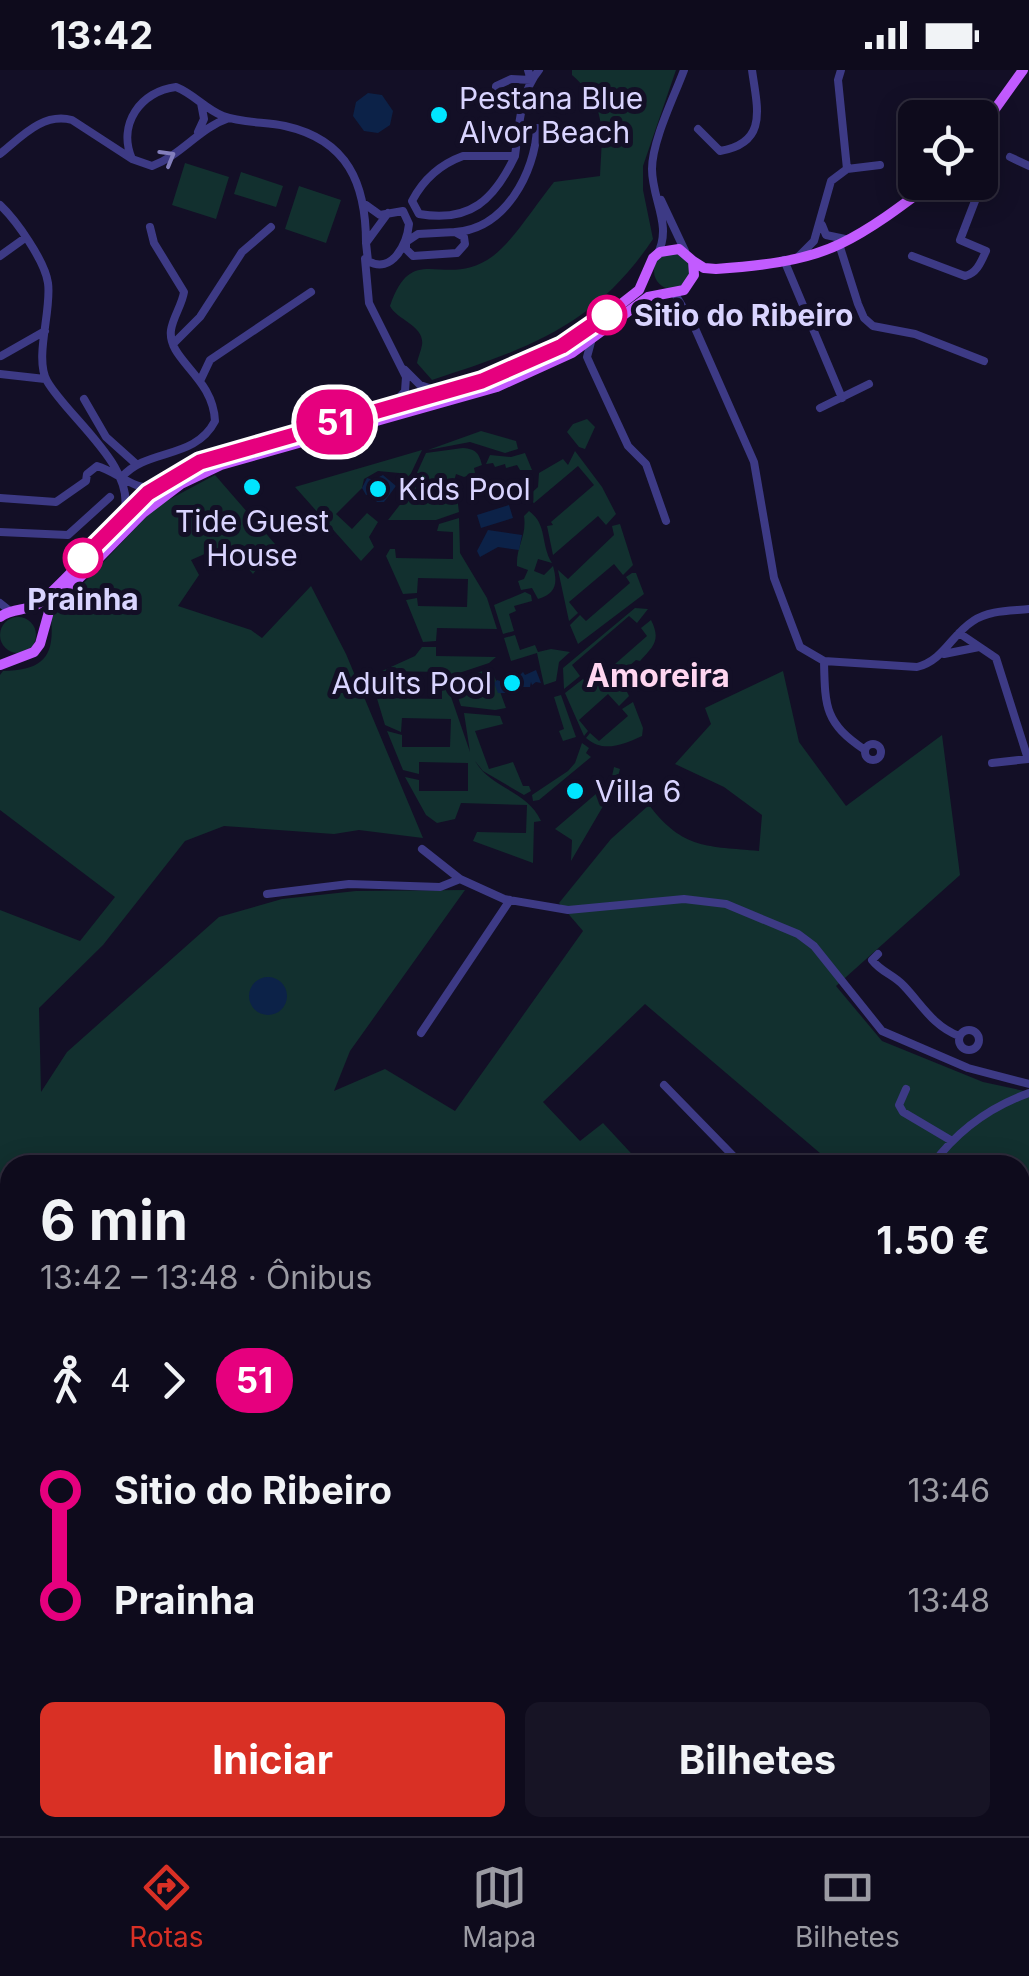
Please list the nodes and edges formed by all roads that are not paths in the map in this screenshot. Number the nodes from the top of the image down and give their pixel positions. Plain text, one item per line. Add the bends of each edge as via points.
1 (539, 70) edge
2 (684, 70) edge
3 (752, 70) edge
4 (840, 70) edge
5 (1023, 70) edge
6 (530, 75) edge
7 (200, 102) junction
8 (496, 104) dead end
9 (998, 105) edge
10 (230, 118) junction
11 (130, 120) junction
12 (536, 128) dead end
13 (698, 129) dead end
14 (196, 136) junction
15 (112, 145) junction
16 (0, 154) edge
17 (515, 156) junction
18 (1010, 157) dead end
19 (132, 158) junction
20 (880, 165) dead end
21 (1029, 166) edge
22 (847, 168) junction
23 (654, 182) junction
24 (417, 192) junction
25 (905, 200) edge
26 (975, 200) edge
27 (364, 202) junction
28 (0, 205) edge
29 (392, 212) junction
30 (419, 214) junction
31 (820, 221) junction
32 (410, 224) junction
33 (271, 226) dead end
34 (150, 227) dead end
35 (472, 228) junction
36 (455, 232) junction
37 (24, 238) junction
38 (465, 241) junction
39 (842, 241) junction
40 (406, 242) junction
41 (366, 243) junction
42 (656, 254) junction
43 (365, 255) junction
44 (0, 256) edge
45 (912, 256) dead end
46 (690, 258) junction
47 (798, 258) junction
48 (784, 260) junction
49 (378, 266) junction
50 (650, 267) junction
51 (733, 268) junction
52 (367, 277) junction
53 (689, 286) junction
54 (310, 292) dead end
55 (673, 294) junction
56 (694, 326) junction
57 (45, 331) junction
58 (594, 338) junction
59 (173, 344) junction
60 (1, 354) edge
61 (568, 356) junction
62 (400, 362) junction
63 (984, 362) dead end
64 (591, 366) junction
65 (2, 374) edge
66 (45, 379) junction
67 (202, 379) junction
68 (869, 384) dead end
69 (440, 392) junction
70 (842, 398) junction
71 (84, 399) dead end
72 (392, 406) junction
73 (820, 408) dead end
74 (135, 463) junction
75 (122, 477) junction
76 (157, 487) junction
77 (110, 497) dead end
78 (0, 498) edge
79 (123, 516) junction
80 (666, 521) dead end
81 (0, 532) edge
82 (1029, 609) edge
83 (5, 610) edge
84 (958, 633) junction
85 (42, 634) junction
86 (984, 647) junction
87 (0, 651) edge
88 (942, 655) junction
89 (15, 658) junction
90 (824, 661) junction
91 (0, 665) edge
92 (865, 750) dead end
93 (1028, 759) edge
94 (992, 762) dead end
95 (422, 849) dead end
96 (460, 879) junction
97 (267, 894) dead end
98 (510, 900) junction
99 (878, 954) dead end
100 (421, 1032) dead end
101 (959, 1036) junction
102 (967, 1050) junction
103 (968, 1068) junction
104 (1029, 1084) edge
105 (664, 1086) dead end
106 (906, 1089) dead end
107 (1029, 1093) edge
108 (952, 1141) junction
109 (732, 1155) edge
110 (940, 1155) edge

1 - 6 street
2 - 23 street via 653,162
3 - 13 street via 754,132 720,152
4 - 22 street
5 - 9 main road
6 - 8 street via 496,86
6 - 17 street
7 - 10 street
7 - 11 street via 166,88 145,98
7 - 14 street via 204,119
10 - 14 street
10 - 27 street via 282,125 320,140 352,170
11 - 15 street
11 - 19 street
12 - 35 street via 520,188
19 -> 14 street via 152,166
15 - 16 street via 60,117 40,123
15 - 19 street
17 - 24 street via 463,156 438,169
17 - 30 street via 498,187 471,211
18 - 21 street
20 - 22 street
22 - 31 street via 831,180
23 - 42 street via 664,232
23 - 46 street
24 - 29 street
24 - 30 street via 412,200
25 - 39 main road
26 - 45 street via 960,240 986,251 972,274
27 - 29 street via 380,215
27 - 41 street
28 - 37 street
29 - 32 street via 403,212
29 - 41 street
30 - 32 street
31 - 39 street via 826,235
31 - 47 street via 814,241
32 - 40 street
33 - 59 street via 242,252
34 - 59 street via 184,292 172,324
35 - 36 street
35 - 38 street
36 - 38 street
36 - 40 street via 418,234
37 - 44 street
37 - 57 street via 48,282
38 - 40 street via 457,253 413,256
39 - 47 main road
39 - 63 street via 858,304 872,326 915,334
40 - 49 street
41 - 43 street
42 - 46 main road via 674,248
42 - 50 main road
43 - 49 street
43 - 52 street
46 - 51 main road via 710,269
46 - 53 main road
47 - 48 main road
48 - 51 main road
48 - 70 street
49 - 52 street
50 - 55 main road via 654,285
50 - 69 main road via 634,295 562,346
51 - 53 main road
52 - 62 street via 369,303
53 - 55 main road
53 - 56 street
54 - 67 street via 210,360
55 - 56 street
55 - 58 main road via 648,296
56 - 90 street via 754,462 774,578 794,637
57 - 60 street
57 - 66 street
58 - 61 main road
58 - 64 street
59 - 67 street
60 - 65 street
61 - 64 street
61 - 85 main road via 497,388 222,465 181,484 143,512 50,608
62 - 69 street via 420,385
62 - 72 street via 407,384
64 - 80 street via 628,446 646,464
65 - 66 street
66 - 75 street
67 - 74 street via 214,412 210,430 183,450
68 - 70 street
69 - 72 main road
70 - 73 street
71 - 74 street via 106,437
72 - 76 main road via 219,454
74 - 75 street
75 - 76 street via 145,489
75 - 78 street via 96,466 56,502
75 - 79 street
76 - 79 main road
77 - 81 street via 68,535
79 - 83 main road via 42,601
82 - 84 street via 981,616
83 - 85 main road via 34,616
84 - 86 street
84 - 88 street
85 - 89 main road via 34,652
86 - 88 street
86 - 93 street via 996,658
87 - 89 main road
88 - 90 street via 917,667
89 - 91 main road
90 - 92 street via 834,726
93 - 94 street
95 - 96 street
96 - 97 street via 440,887 349,884
96 - 98 street
98 - 100 street
98 - 103 street via 568,910 684,899 726,904 814,946 882,1030
99 - 101 street via 872,960 881,972
101 - 102 street
101 - 102 street via 969,1030 978,1035 976,1047
102 - 103 street
103 - 104 street
105 - 109 street
106 - 108 street via 903,1112
107 - 108 street via 992,1110
108 - 110 street

